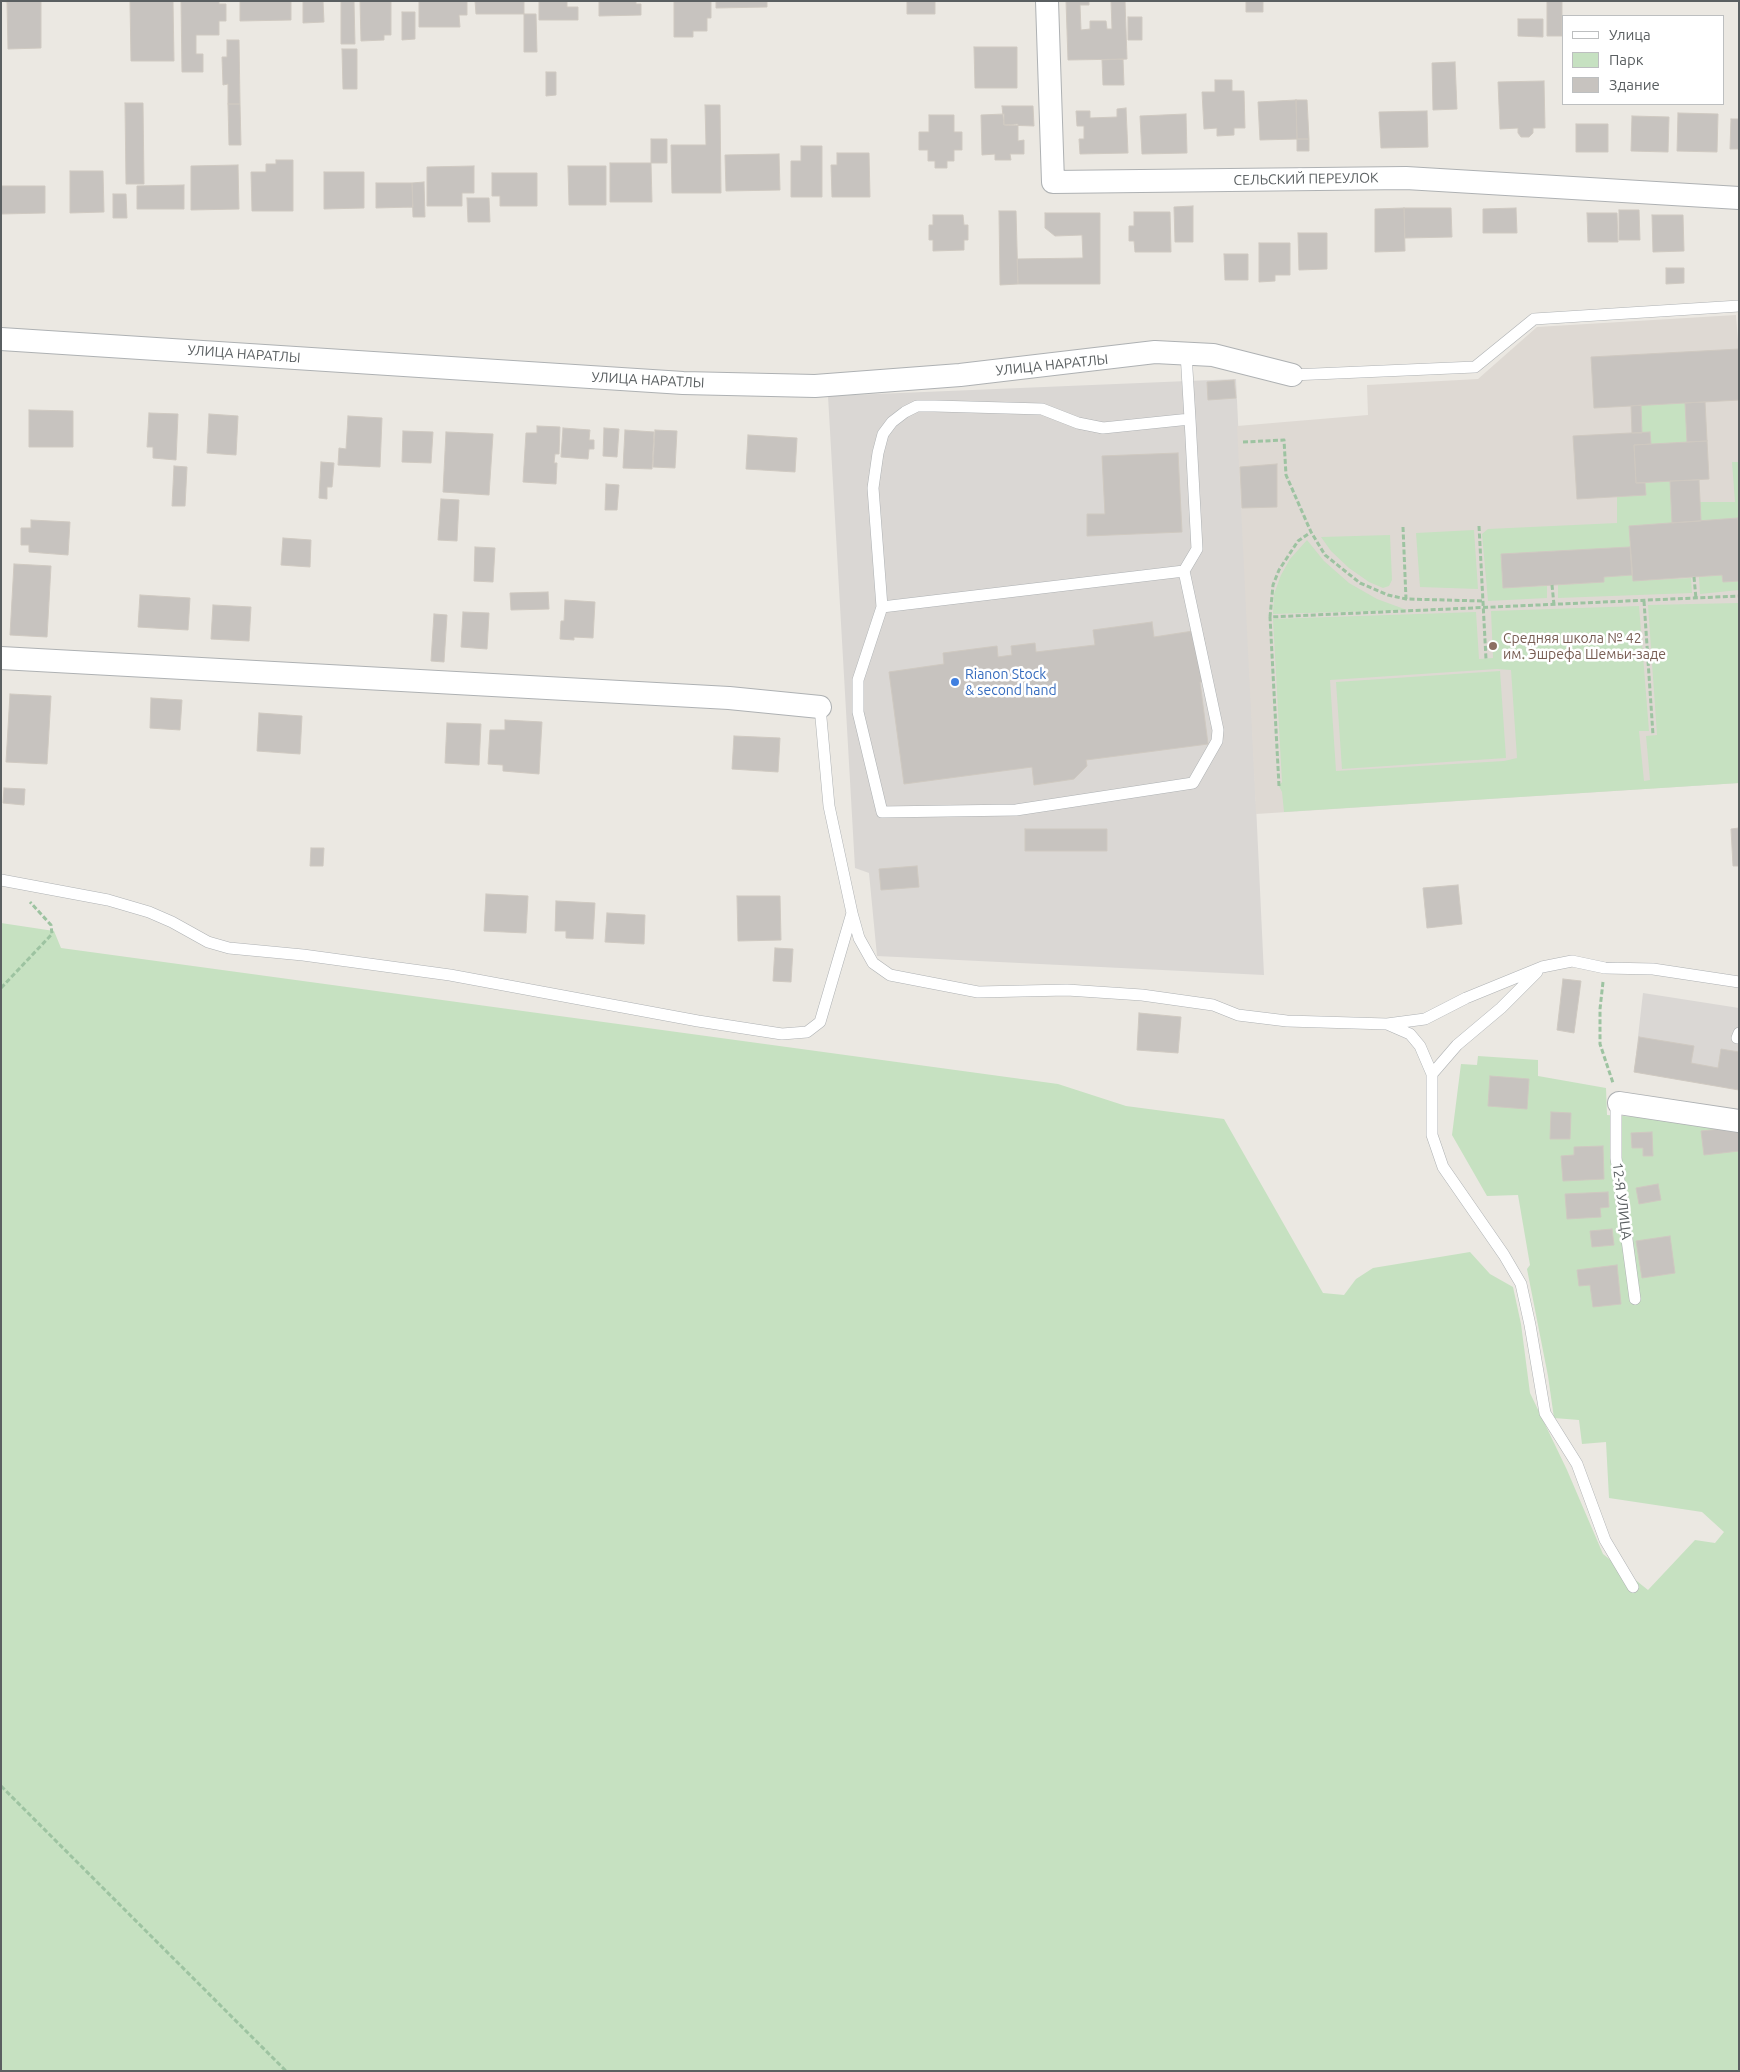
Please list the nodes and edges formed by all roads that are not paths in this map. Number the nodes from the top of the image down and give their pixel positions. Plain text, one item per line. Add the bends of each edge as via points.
1 (1047, 1) edge
2 (1739, 198) edge
3 (1739, 306) edge
4 (1, 339) edge
5 (1186, 353) junction
6 (1292, 375) joint
7 (1190, 419) junction
8 (1184, 571) junction
9 (882, 607) junction
10 (1, 658) edge
11 (820, 707) joint
12 (1, 880) edge
13 (852, 913) junction
14 (1542, 968) junction
15 (1739, 982) edge
16 (1387, 1024) junction
17 (1739, 1033) edge
18 (1739, 1038) edge
19 (1432, 1074) junction
20 (1619, 1103) joint
21 (1739, 1121) edge
22 (1635, 1298) dead end
23 (1633, 1587) dead end

1 - 2 street, СЕЛЬСКИЙ ПЕРЕУЛОК via 1053,182 1406,178
3 - 6 lane via 1534,319 1475,367
4 - 5 street, УЛИЦА НАРАТЛЫ via 683,382 815,386 960,375 1155,352
5 - 6 street, УЛИЦА НАРАТЛЫ via 1236,359
5 - 7 lane
7 - 8 lane via 1197,550
7 - 9 lane via 1103,428 1078,423 1042,409 918,406 905,412 883,434 873,488
8 - 9 lane
8 - 9 lane via 1218,730 1217,741 1193,783 1016,810 882,812 858,712 858,680
10 - 11 street via 729,698
11 - 13 lane via 829,806
12 - 13 lane via 108,900 149,912 208,942 229,948 450,975 782,1034 807,1032 820,1022
13 - 16 lane via 859,938 873,963 890,975 978,992 1067,990 1132,994 1213,1005 1238,1015 1286,1021
14 - 15 lane via 1572,961 1604,968 1653,969
14 - 16 lane via 1466,998 1425,1019
14 - 19 lane via 1457,1045
16 - 19 lane via 1410,1034 1420,1046
17 - 18 lane
19 - 23 lane via 1432,1135 1443,1167 1504,1255 1520,1284 1545,1413 1577,1464 1605,1540
20 - 21 street
20 - 22 lane, 12-Я УЛИЦА via 1616,1107 1616,1158

